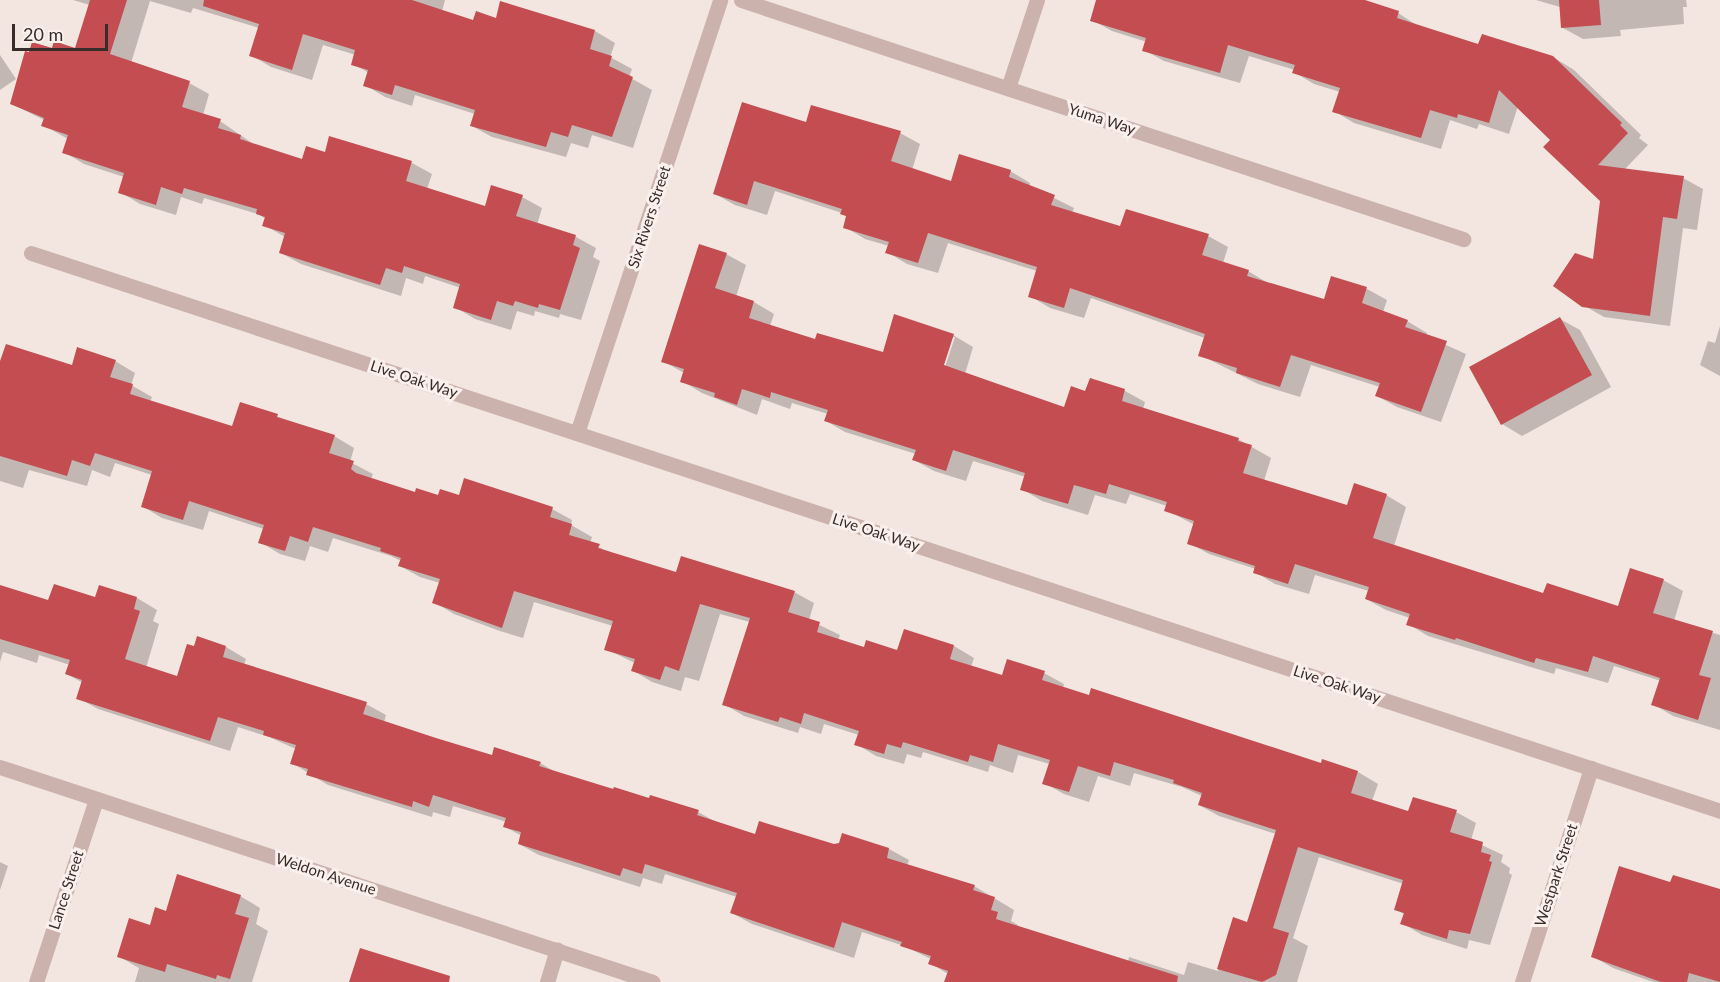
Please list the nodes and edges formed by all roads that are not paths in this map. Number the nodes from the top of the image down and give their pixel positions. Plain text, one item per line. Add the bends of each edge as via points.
1 (720, 0) edge
2 (741, 0) edge
3 (1037, 0) edge
4 (1008, 88) junction
5 (1463, 239) dead end
6 (31, 253) dead end
7 (577, 433) junction
8 (0, 767) edge
9 (1591, 768) junction
10 (96, 799) junction
11 (1720, 811) edge
12 (558, 950) junction
13 (36, 982) edge
14 (547, 982) edge
15 (652, 982) edge
16 (1522, 982) edge

1 - 7 street, Six Rivers Street
2 - 4 street, Yuma Way
3 - 4 street
4 - 5 street, Yuma Way
6 - 7 street, Live Oak Way
7 - 9 street, Live Oak Way
8 - 10 street, Weldon Avenue
9 - 11 street, Live Oak Way
9 - 16 street, Westpark Street
10 - 12 street, Weldon Avenue
10 - 13 street, Lance Street
12 - 14 street
12 - 15 street, Weldon Avenue

